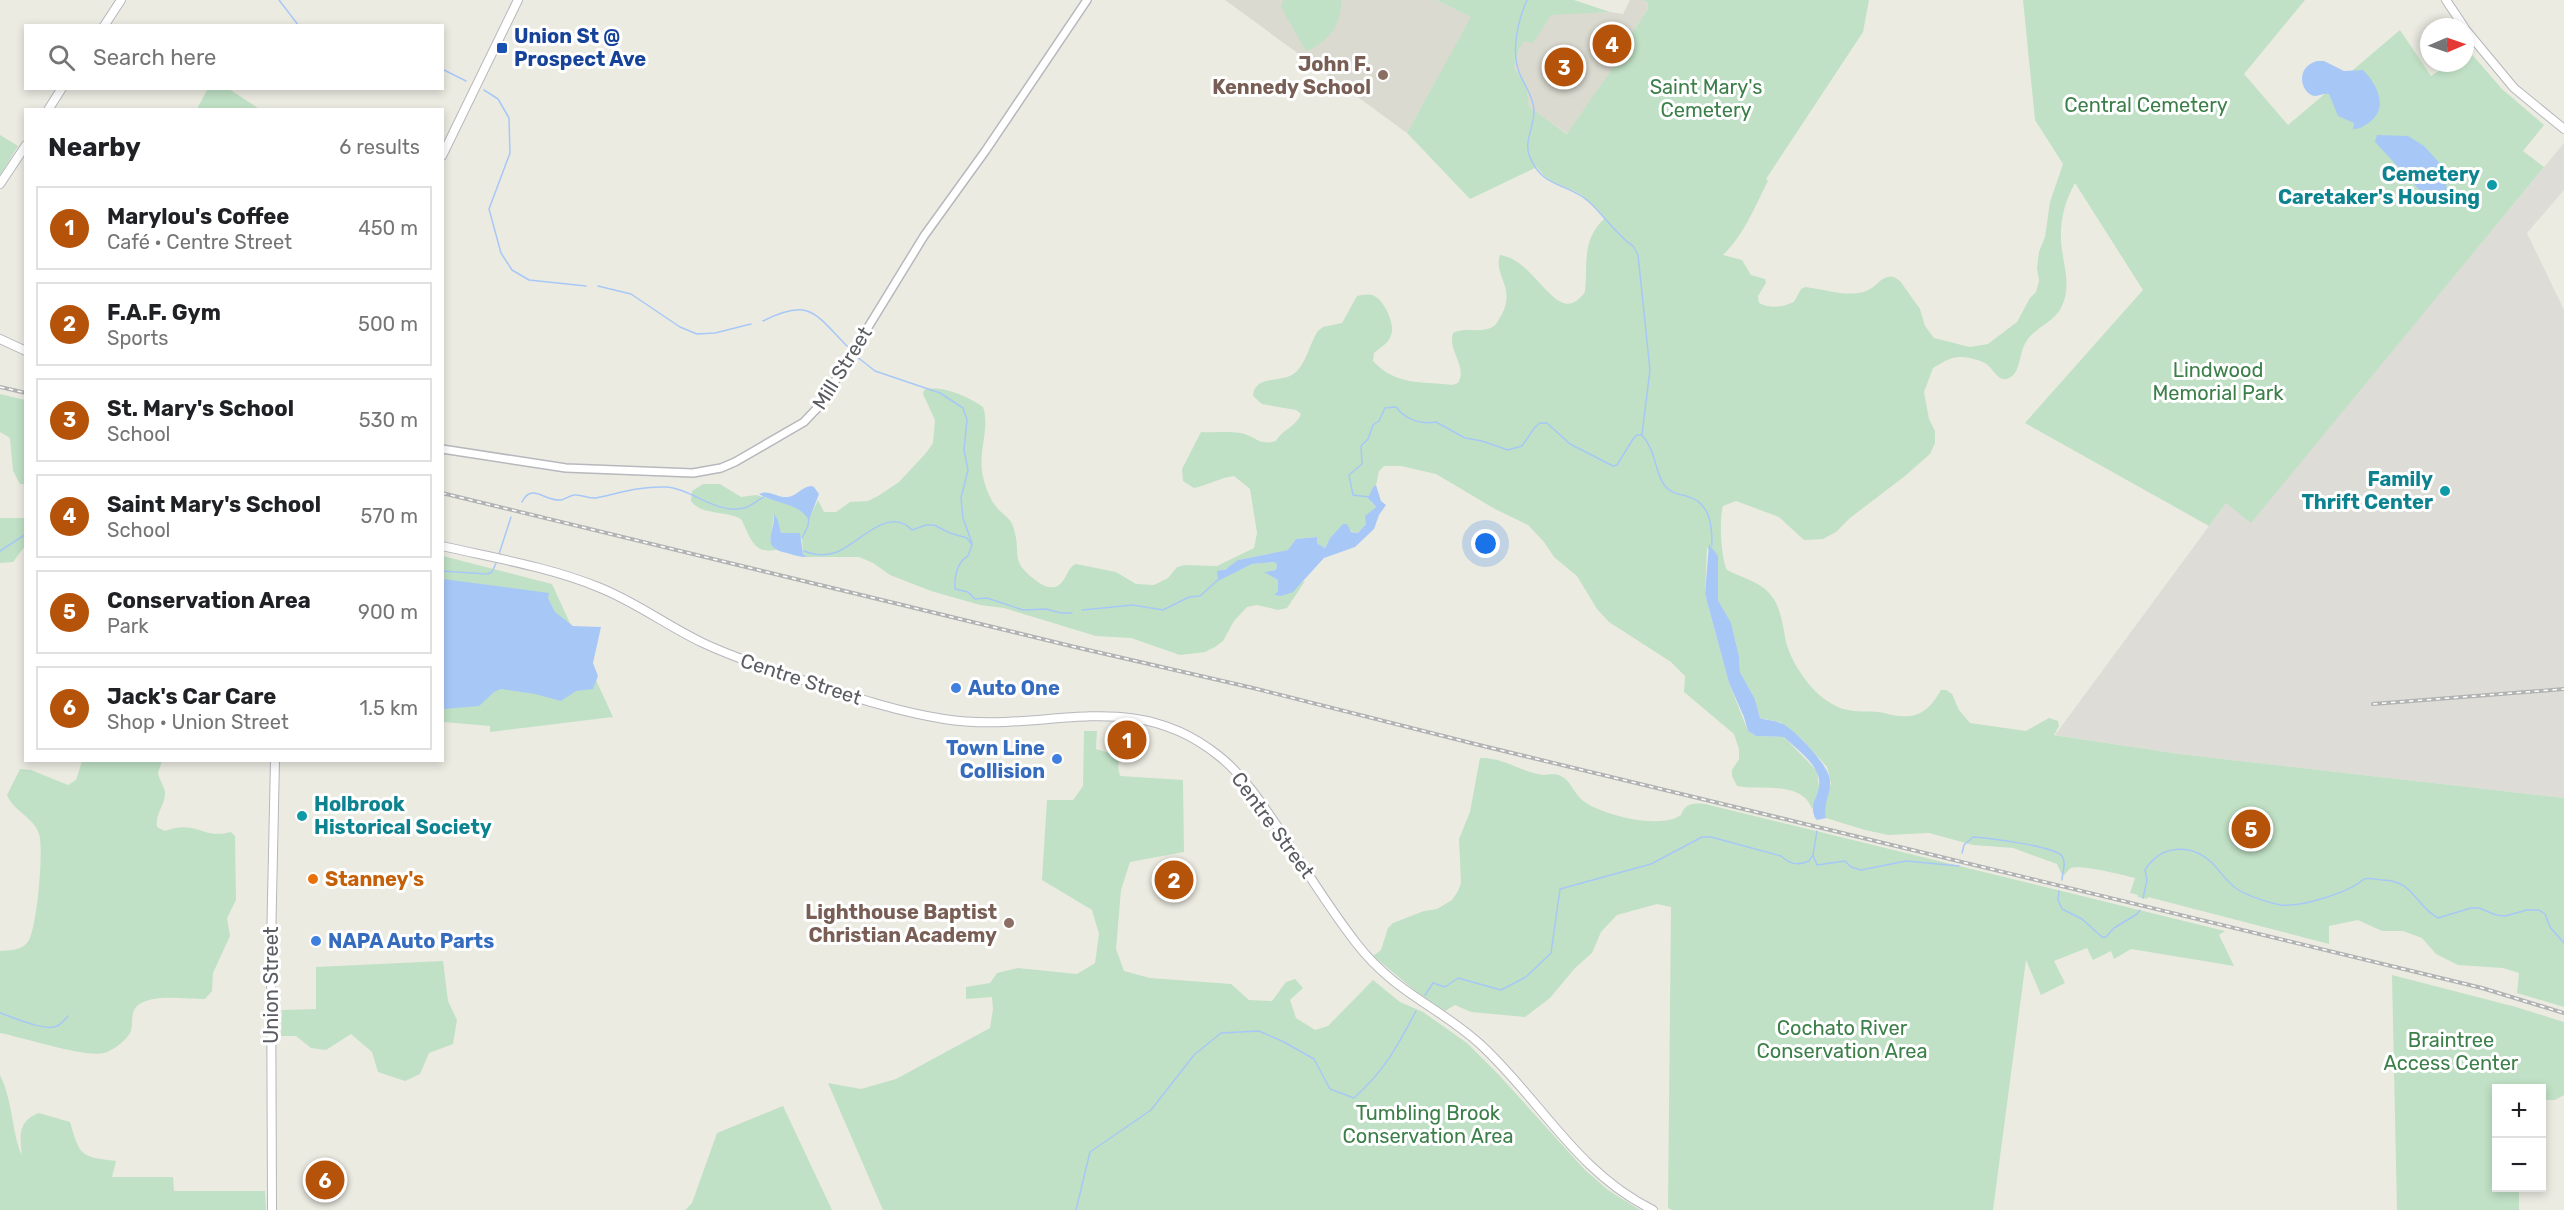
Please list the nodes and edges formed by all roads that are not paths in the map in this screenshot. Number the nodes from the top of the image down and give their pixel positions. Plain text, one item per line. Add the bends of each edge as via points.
1 (121, 0) edge
2 (518, 0) edge
3 (1087, 0) edge
4 (2446, 0) edge
5 (2458, 18) edge
6 (105, 24) edge
7 (2474, 40) edge
8 (61, 90) edge
9 (49, 108) edge
10 (2564, 129) edge
11 (24, 148) edge
12 (444, 152) edge
13 (0, 184) edge
14 (0, 339) edge
15 (24, 350) edge
16 (444, 449) edge
17 (444, 546) edge
18 (275, 762) edge
19 (272, 1210) edge
20 (1653, 1210) edge

1 - 6 main road
2 - 12 main road
3 - 16 street, Mill Street via 924,236 821,404 804,422 735,462 693,473 566,468
4 - 5 main road
7 - 10 main road via 2514,88
8 - 9 main road
11 - 13 main road
14 - 15 main road
17 - 20 main road, Centre Street via 596,586 727,653 894,709 993,724 1116,715 1155,723 1196,740 1228,763 1249,785 1347,931 1376,967 1473,1038 1589,1166 1618,1190
18 - 19 main road, Union Street

